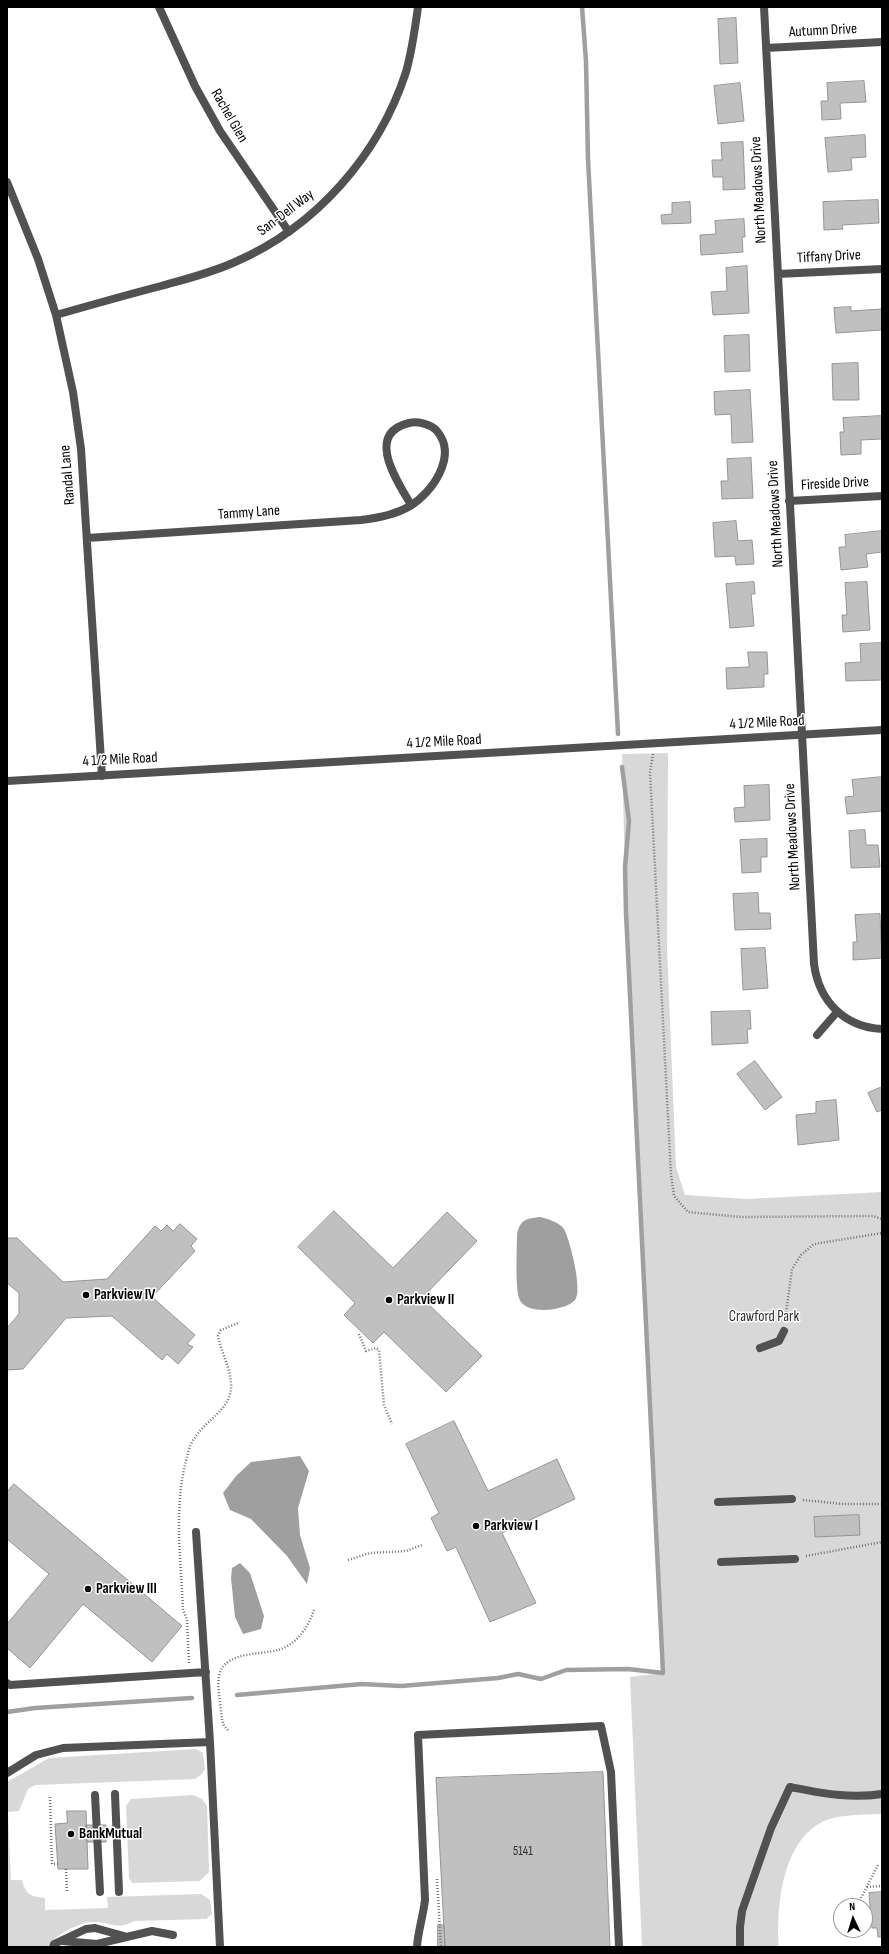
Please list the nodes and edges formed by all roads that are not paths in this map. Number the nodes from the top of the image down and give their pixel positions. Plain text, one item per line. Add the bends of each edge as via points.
1 (159, 7) edge
2 (418, 7) edge
3 (764, 7) edge
4 (882, 42) edge
5 (766, 48) junction
6 (7, 182) edge
7 (289, 232) junction
8 (882, 269) edge
9 (778, 274) junction
10 (56, 315) junction
11 (882, 496) edge
12 (790, 500) junction
13 (411, 505) junction
14 (87, 538) junction
15 (882, 730) edge
16 (802, 735) junction
17 (102, 776) junction
18 (7, 781) edge
19 (837, 1012) junction
20 (882, 1029) edge
21 (817, 1035) dead end
22 (784, 1331) road end
23 (760, 1348) dead end
24 (792, 1499) road end
25 (718, 1502) dead end
26 (196, 1532) dead end
27 (796, 1559) road end
28 (721, 1562) dead end
29 (206, 1672) junction
30 (7, 1683) edge
31 (210, 1742) junction
32 (7, 1773) edge
33 (115, 1794) dead end
34 (882, 1794) edge
35 (95, 1795) dead end
36 (100, 1892) dead end
37 (119, 1892) dead end
38 (173, 1935) dead end
39 (124, 1936) junction
40 (62, 1940) junction
41 (53, 1947) edge
42 (220, 1947) edge
43 (417, 1947) edge
44 (619, 1947) edge
45 (740, 1947) edge

1 - 7 street, Rachel Glen via 220,131
2 - 7 street, San-Dell Way via 406,72 377,136 358,165 335,192
3 - 5 street, North Meadows Drive
4 - 5 street, Autumn Drive
5 - 9 street, North Meadows Drive
6 - 10 street, Randal Lane via 38,259
7 - 10 street, San-Dell Way via 236,262 208,272
8 - 9 street, Tiffany Drive
9 - 12 street, North Meadows Drive
10 - 14 street, Randal Lane via 73,392 81,449
11 - 12 street, Fireside Drive
12 - 16 street, North Meadows Drive
13 - 13 street, Tammy Lane via 430,489 440,473 444,459 443,444 437,431 425,424 411,423 399,426 389,433 386,441 387,455 393,473
13 - 14 street, Tammy Lane via 386,517 361,520
14 - 17 street, Randal Lane
15 - 16 street, 4 1/2 Mile Road
16 - 17 street, 4 1/2 Mile Road
16 - 19 street, North Meadows Drive via 815,976 822,993
17 - 18 street, 4 1/2 Mile Road
19 - 20 street via 853,1022
19 - 21 street
22 - 23 street via 779,1341
24 - 25 street
26 - 29 street
27 - 28 street
29 - 30 street
29 - 31 street
31 - 32 street via 63,1748 36,1755
31 - 42 street
33 - 37 street
34 - 45 street via 864,1797 830,1795 790,1787 742,1911
35 - 36 street
38 - 39 street via 152,1931
39 - 40 street via 97,1944
39 - 40 street via 95,1928 86,1929
40 - 41 street
43 - 44 street via 425,1900 418,1735 601,1726 611,1772

